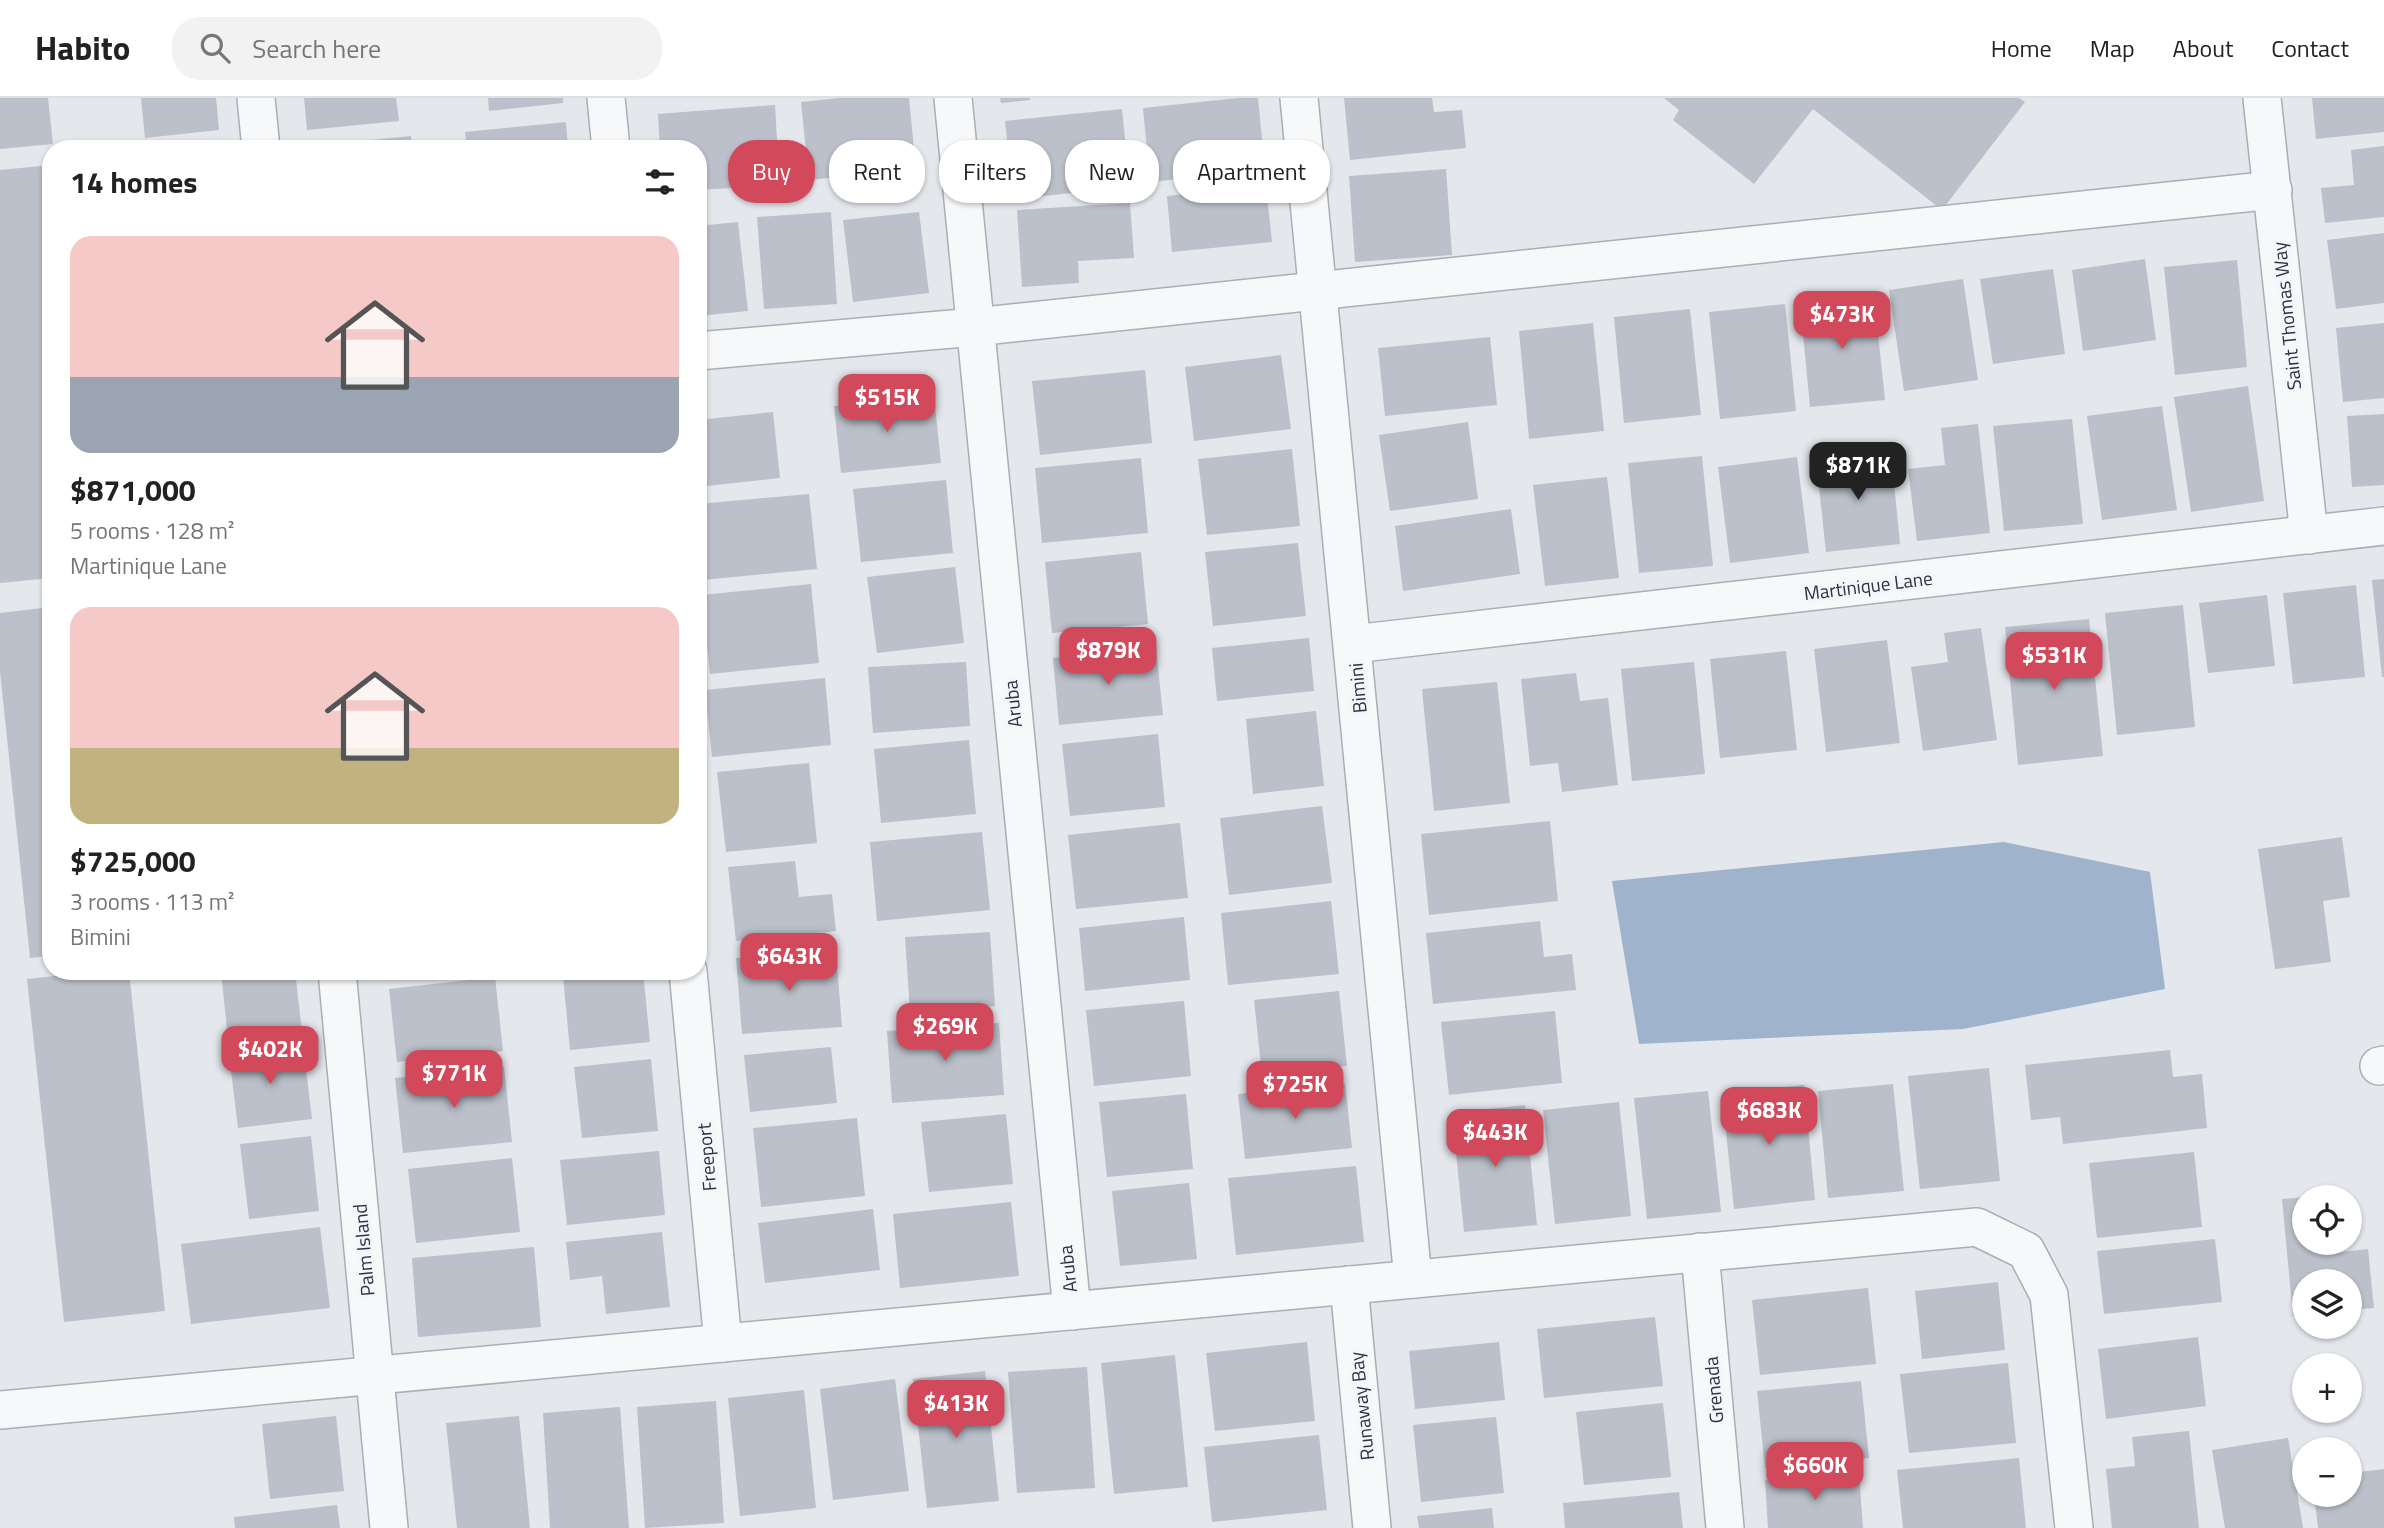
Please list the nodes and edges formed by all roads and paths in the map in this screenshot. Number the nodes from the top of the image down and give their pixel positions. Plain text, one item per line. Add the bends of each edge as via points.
1 (256, 98) edge
2 (606, 98) edge
3 (953, 98) edge
4 (1299, 98) edge
5 (2262, 98) edge
6 (260, 140) edge
7 (610, 140) edge
8 (2273, 190) junction
9 (1319, 290) junction
10 (975, 327) junction
11 (707, 350) edge
12 (2384, 526) edge
13 (2309, 535) junction
14 (1353, 644) junction
15 (338, 980) edge
16 (689, 980) edge
17 (1700, 1252) junction
18 (1413, 1279) junction
19 (1349, 1285) junction
20 (1072, 1311) junction
21 (723, 1343) junction
22 (374, 1375) junction
23 (0, 1410) edge
24 (389, 1528) edge
25 (1372, 1528) edge
26 (1726, 1528) edge
27 (2074, 1528) edge

1 - 6 street
2 - 7 street
3 - 10 street, Aruba
4 - 9 street, Bimini
5 - 8 street, Saint Thomas Way
8 - 9 street
8 - 13 street, Saint Thomas Way
9 - 10 street
9 - 14 street, Bimini
10 - 11 street
10 - 20 street, Aruba
12 - 13 street, Martinique Lane
13 - 14 street, Martinique Lane
14 - 18 street, Bimini
15 - 22 street, Palm Island
16 - 21 street, Freeport
17 - 18 street
17 - 26 street, Grenada
17 - 27 street via 1977,1227 2026,1251 2049,1294
18 - 19 street
19 - 20 street
19 - 25 street, Runaway Bay
20 - 21 street
21 - 22 street
22 - 23 street
22 - 24 street, Palm Island

